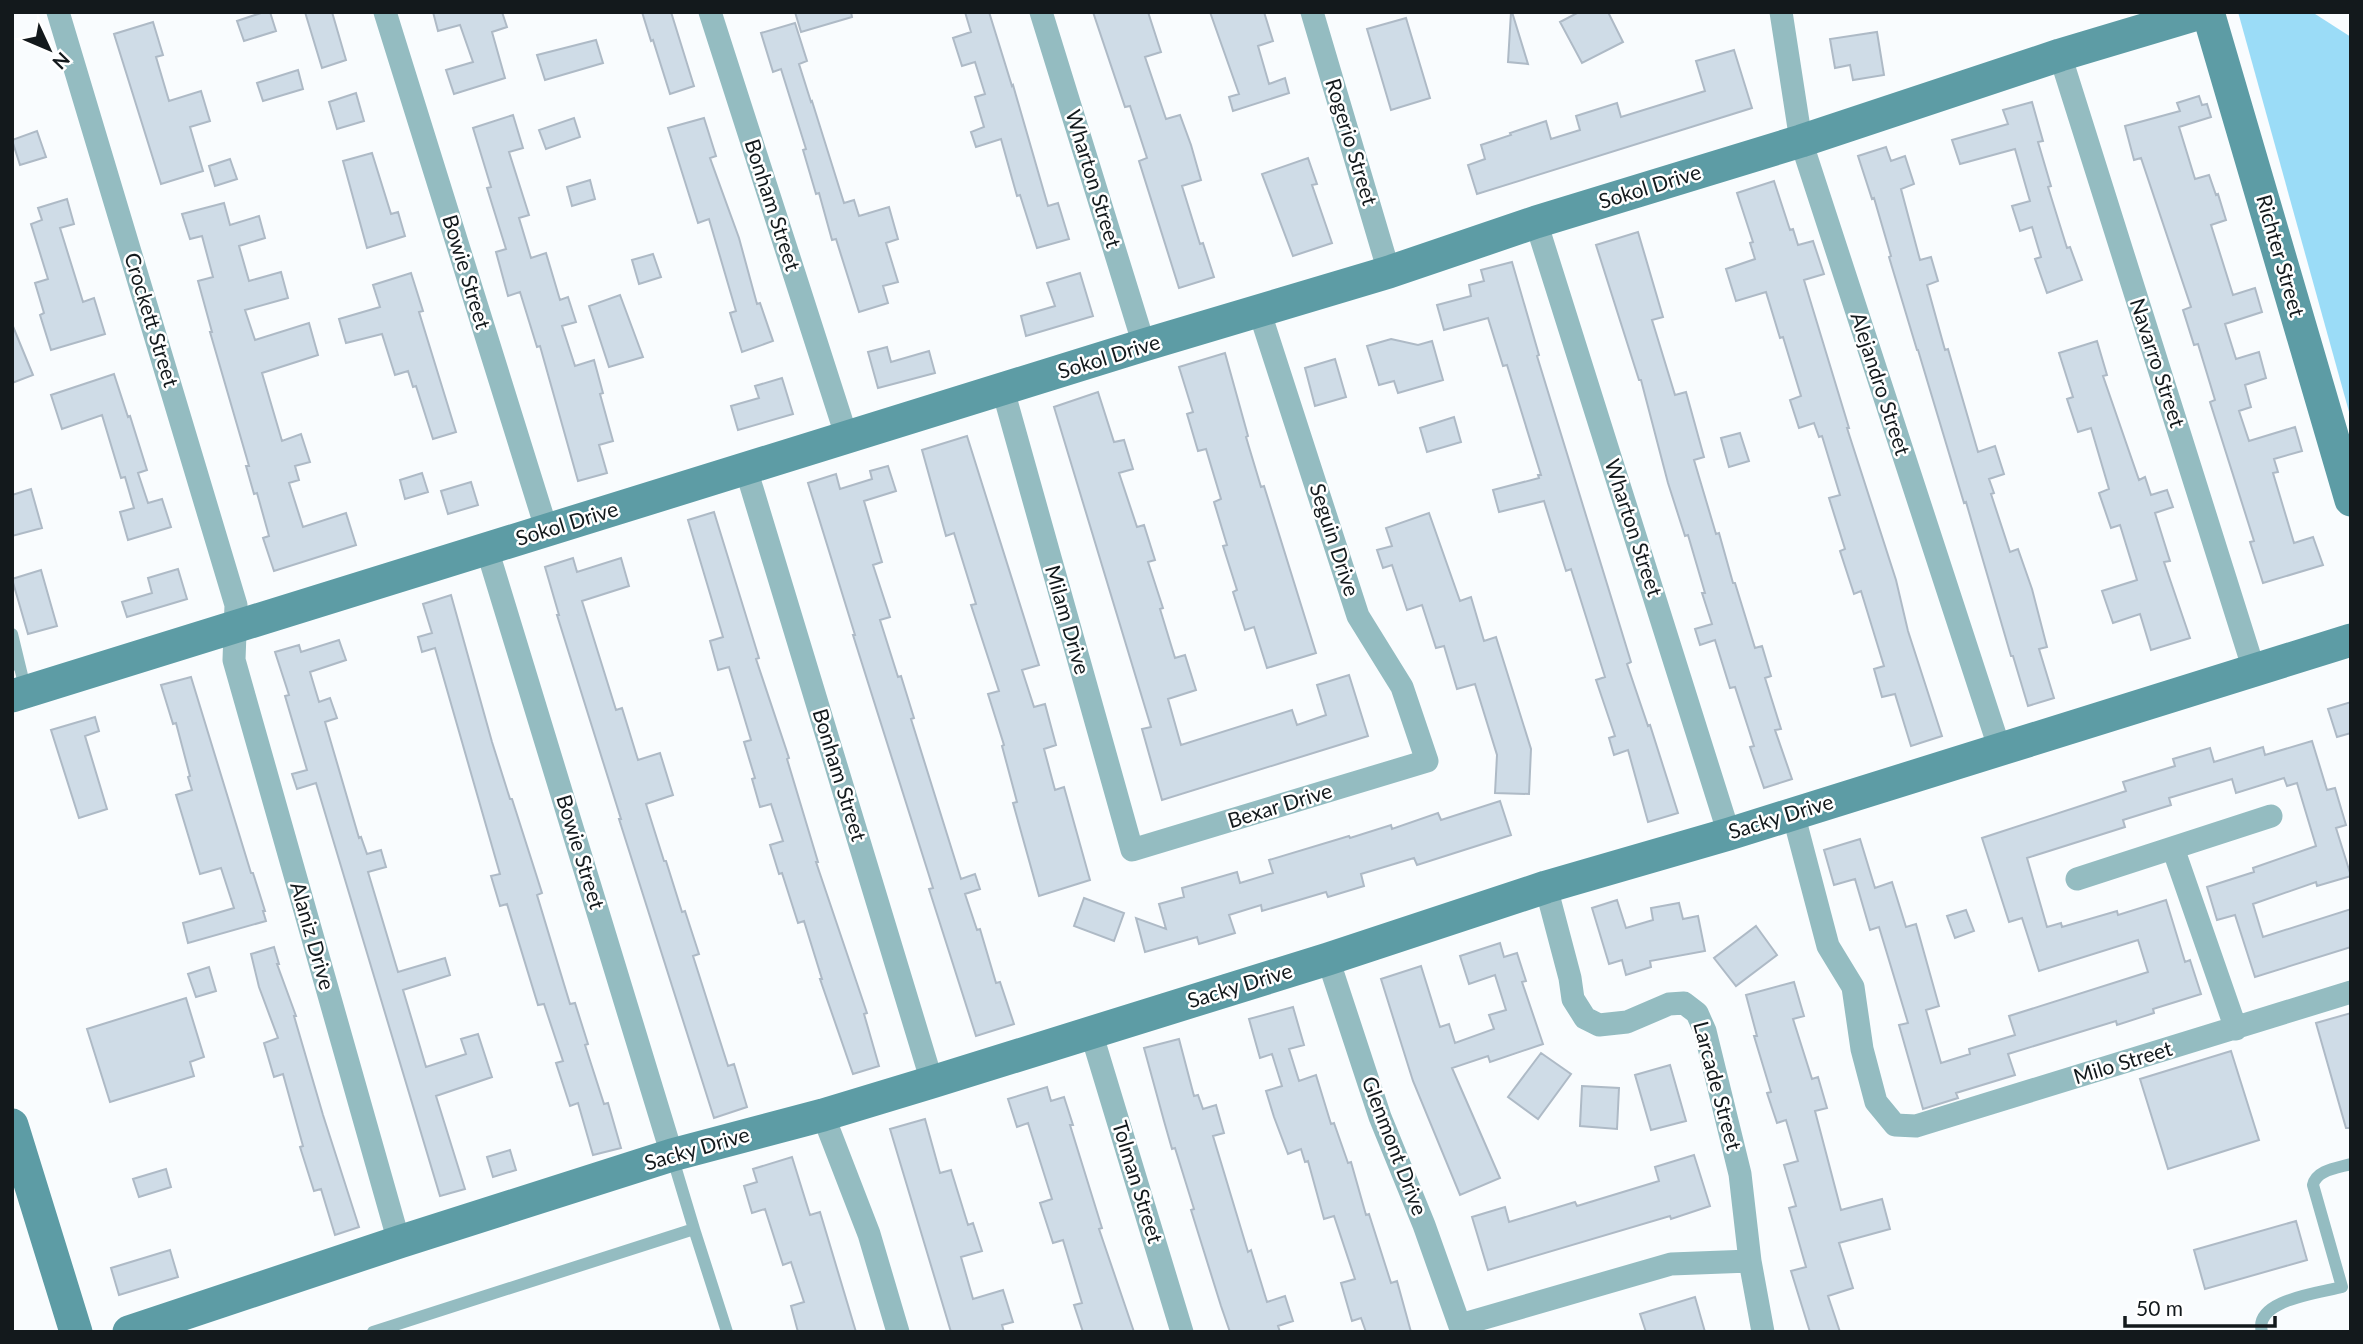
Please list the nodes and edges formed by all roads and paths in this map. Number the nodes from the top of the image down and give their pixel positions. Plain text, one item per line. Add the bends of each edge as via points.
1 (58, 12) edge
2 (385, 12) edge
3 (710, 12) edge
4 (1041, 12) edge
5 (1312, 12) edge
6 (1782, 12) edge
7 (2206, 12) edge
8 (2060, 55) junction
9 (1801, 141) junction
10 (1536, 222) junction
11 (1390, 272) junction
12 (1259, 310) junction
13 (1144, 345) junction
14 (1003, 390) junction
15 (847, 438) junction
16 (746, 469) junction
17 (2351, 500) edge
18 (547, 531) junction
19 (487, 550) junction
20 (236, 628) junction
21 (2351, 640) edge
22 (13, 641) edge
23 (2254, 670) junction
24 (17, 679) edge
25 (2000, 750) junction
26 (1427, 761) joint
27 (1793, 813) junction
28 (2271, 816) dead end
29 (1729, 834) junction
30 (2173, 848) junction
31 (1132, 850) joint
32 (2077, 879) dead end
33 (1546, 887) junction
34 (1328, 959) junction
35 (2351, 992) edge
36 (2236, 1029) junction
37 (1091, 1032) junction
38 (932, 1082) junction
39 (823, 1115) junction
40 (12, 1125) edge
41 (672, 1155) junction
42 (2351, 1164) edge
43 (694, 1229) junction
44 (399, 1242) junction
45 (1750, 1261) junction
46 (1461, 1328) edge
47 (2261, 1328) edge
48 (76, 1332) edge
49 (130, 1332) edge
50 (373, 1332) edge
51 (727, 1332) edge
52 (898, 1332) edge
53 (1182, 1332) edge
54 (1763, 1332) edge

1 - 20 street, Crockett Street via 236,605
2 - 18 street, Bowie Street
3 - 15 street, Bonham Street
4 - 13 street, Wharton Street
5 - 11 street, Rogerio Street
6 - 9 street, Alejandro Street
7 - 8 street, Sokol Drive
7 - 17 street, Richter Street
8 - 9 street, Sokol Drive
8 - 23 street, Navarro Street
9 - 10 street, Sokol Drive
9 - 25 street, Alejandro Street
10 - 11 street, Sokol Drive
10 - 29 street, Wharton Street
11 - 12 street, Sokol Drive
12 - 13 street, Sokol Drive
12 - 26 street, Seguin Drive via 1358,616 1402,687
13 - 14 street, Sokol Drive
14 - 15 street, Sokol Drive
14 - 31 street, Milam Drive
15 - 16 street, Sokol Drive
16 - 18 street, Sokol Drive
16 - 38 street, Bonham Street
18 - 19 street, Sokol Drive
19 - 20 street, Sokol Drive
19 - 41 street, Bowie Street
20 - 24 street, Sokol Drive
20 - 44 street, Alaniz Drive via 234,660
21 - 23 street, Sacky Drive
22 - 24 lane
23 - 25 street, Sacky Drive
25 - 27 street, Sacky Drive
26 - 31 street, Bexar Drive
27 - 29 street, Sacky Drive
27 - 36 street, Milo Street via 1828,946 1853,987 1861,1049 1876,1102 1895,1125 1916,1126
28 - 30 street
29 - 33 street, Sacky Drive
30 - 32 street
30 - 36 street
33 - 34 street, Sacky Drive
33 - 45 street, Larcade Street via 1573,999 1585,1018 1598,1025 1627,1022 1669,1004 1684,1003 1697,1013 1737,1163
34 - 37 street, Sacky Drive
34 - 46 street, Glenmont Drive via 1380,1117
35 - 36 street, Milo Street
37 - 38 street, Sacky Drive
37 - 53 street, Tolman Street
38 - 39 street, Sacky Drive
39 - 41 street, Sacky Drive
39 - 52 street via 869,1234
40 - 48 street
41 - 43 lane
41 - 44 street, Sacky Drive
42 - 47 lane via 2319,1174 2313,1185 2342,1287 2273,1306 2264,1313
43 - 50 lane
43 - 51 lane
44 - 49 street, Sacky Drive
45 - 46 street via 1671,1264
45 - 54 street, Larcade Street

